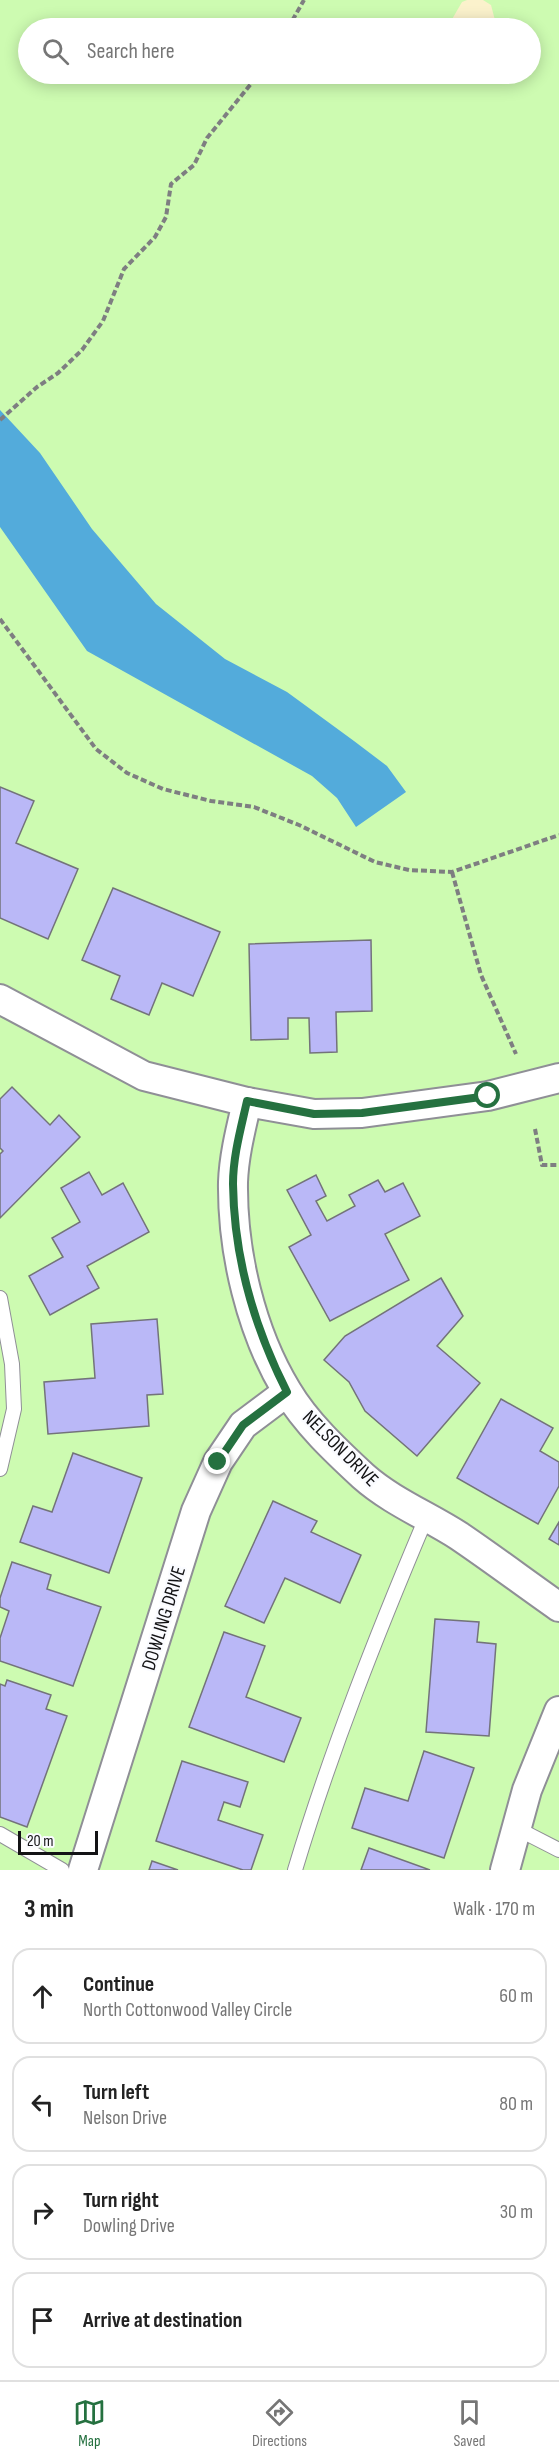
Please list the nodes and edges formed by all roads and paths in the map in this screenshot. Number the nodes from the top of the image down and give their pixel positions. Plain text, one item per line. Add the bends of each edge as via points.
1 (304, 0) edge
2 (294, 18) edge
3 (252, 84) edge
4 (0, 420) edge
5 (0, 619) edge
6 (559, 836) edge
7 (452, 872) junction
8 (0, 999) edge
9 (516, 1053) dead end
10 (559, 1078) edge
11 (247, 1101) junction
12 (535, 1129) dead end
13 (559, 1166) edge
14 (0, 1298) edge
15 (287, 1392) junction
16 (0, 1469) edge
17 (426, 1518) junction
18 (559, 1607) edge
19 (559, 1711) edge
20 (518, 1829) junction
21 (0, 1834) edge
22 (559, 1850) edge
23 (62, 1870) edge
24 (83, 1870) edge
25 (295, 1870) edge
26 (505, 1870) edge

1 - 2 path
3 - 4 path via 207,138 194,165 171,184 166,217 155,237 124,268 103,321 82,350
5 - 7 path via 96,749 128,773 163,789 254,807 375,862 409,870
6 - 7 path
7 - 9 path via 481,975
8 - 11 street via 144,1076
10 - 11 street via 488,1096 362,1113 314,1114
11 - 15 street, NELSON DRIVE via 233,1182 239,1252 254,1315
12 - 13 path via 542,1165
14 - 16 lane via 12,1364 14,1409
15 - 17 street, NELSON DRIVE via 318,1432 364,1477
15 - 24 street, DOWLING DRIVE via 243,1425 218,1462 196,1511
17 - 18 street, NELSON DRIVE via 457,1535
17 - 25 lane via 371,1649 316,1797
19 - 20 street via 527,1790
20 - 22 lane
20 - 26 street
21 - 23 lane

